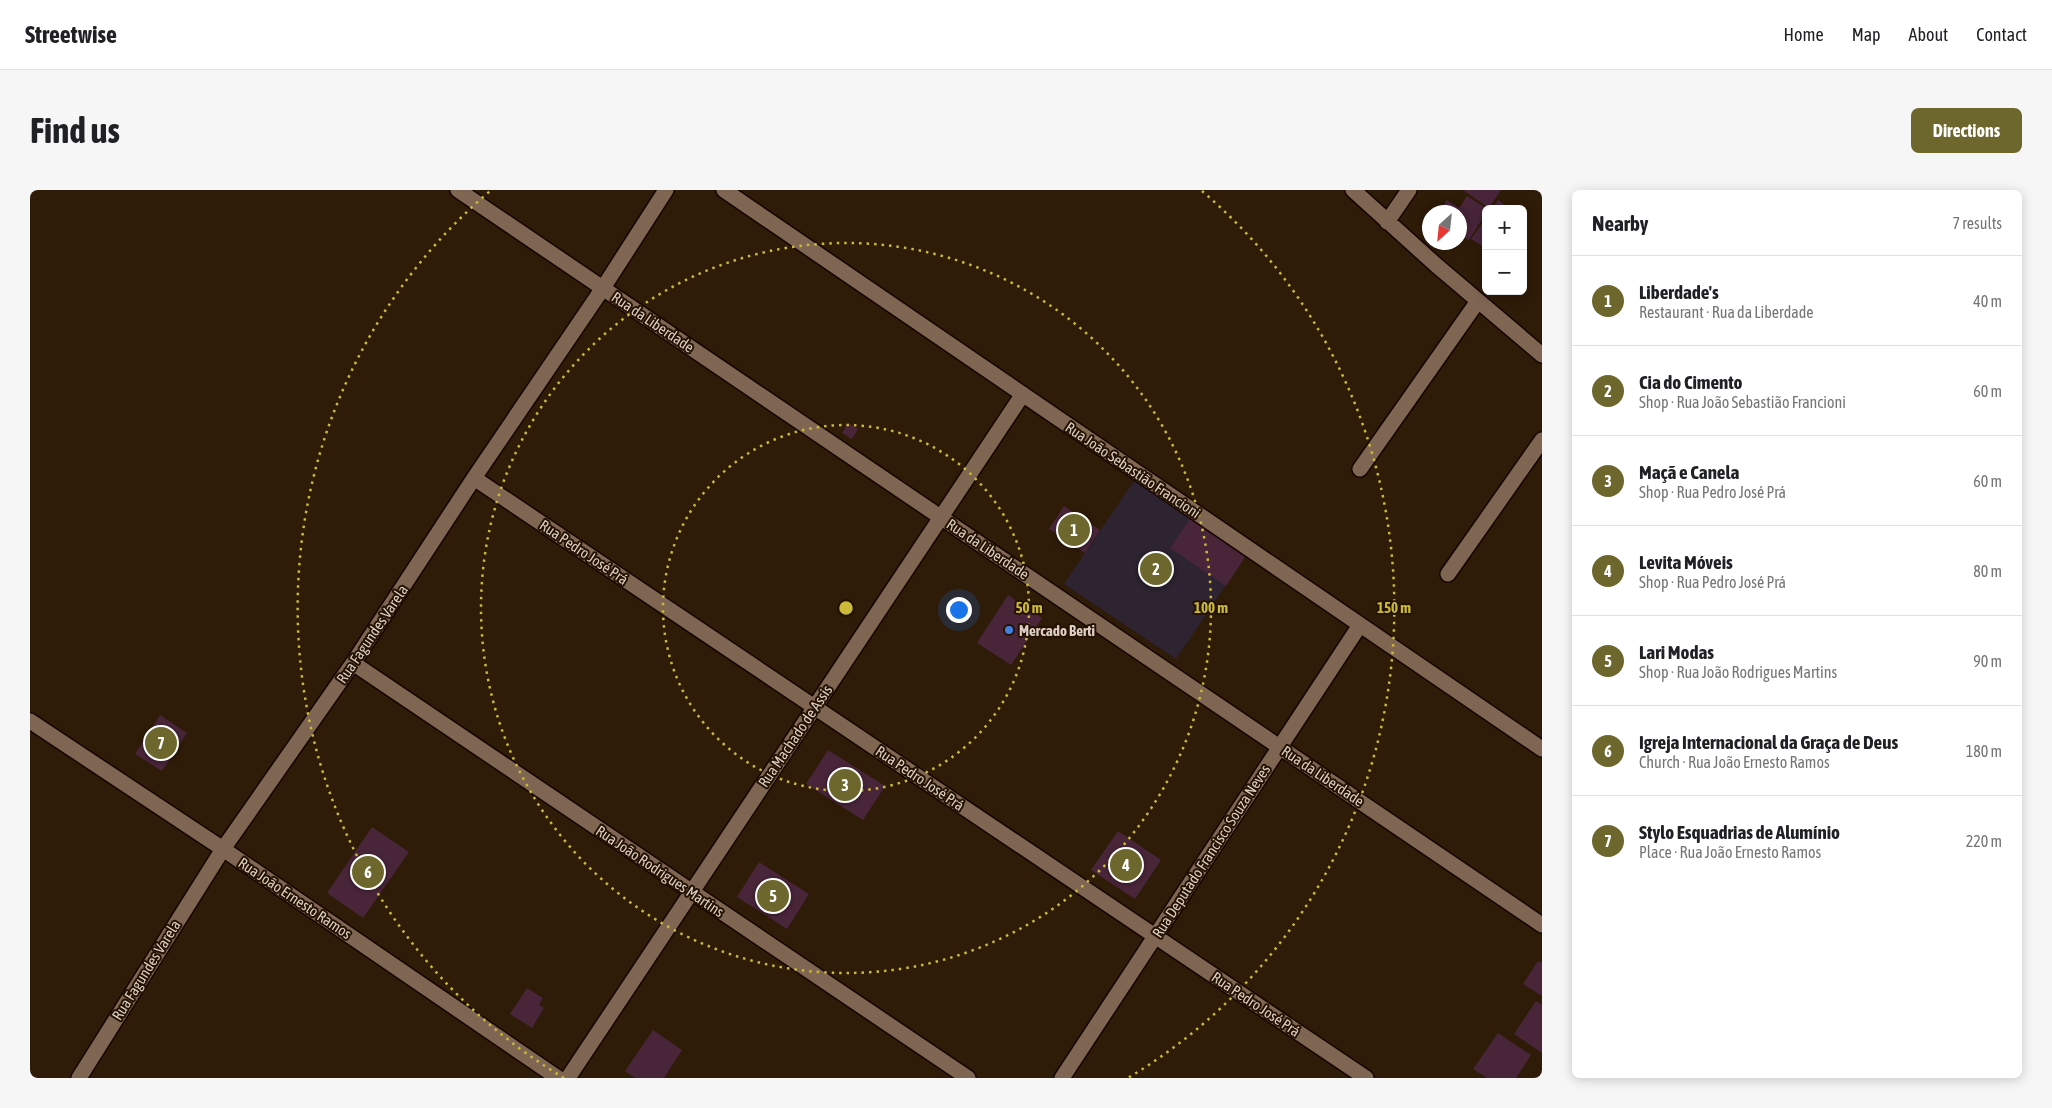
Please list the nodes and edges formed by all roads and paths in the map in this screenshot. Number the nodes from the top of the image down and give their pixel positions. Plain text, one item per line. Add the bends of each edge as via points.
1 (458, 190) edge
2 (666, 190) edge
3 (724, 190) edge
4 (1353, 190) edge
5 (1409, 190) edge
6 (1387, 222) junction
7 (603, 288) junction
8 (1478, 301) junction
9 (1542, 355) edge
10 (1023, 394) junction
11 (1542, 440) edge
12 (1360, 469) dead end
13 (474, 478) junction
14 (941, 517) junction
15 (1448, 574) dead end
16 (1360, 625) junction
17 (353, 663) junction
18 (815, 707) junction
19 (30, 721) edge
20 (1280, 747) junction
21 (1542, 749) edge
22 (223, 849) junction
23 (692, 892) junction
24 (1542, 925) edge
25 (1155, 936) junction
26 (79, 1078) edge
27 (558, 1078) edge
28 (568, 1078) edge
29 (968, 1078) edge
30 (1062, 1078) edge
31 (1366, 1078) edge

1 - 7 street, Rua da Liberdade
2 - 7 street, Rua Fagundes Varela
3 - 10 street, Rua João Sebastião Francioni
4 - 6 street
5 - 6 street
6 - 8 street
7 - 13 street, Rua Fagundes Varela
7 - 14 street, Rua da Liberdade
8 - 9 street
8 - 12 street
10 - 14 street, Rua Machado de Assis
10 - 16 street, Rua João Sebastião Francioni
11 - 15 street
13 - 17 street, Rua Fagundes Varela
13 - 18 street, Rua Pedro José Prá
14 - 18 street, Rua Machado de Assis
14 - 20 street, Rua da Liberdade
16 - 20 street, Rua Deputado Francisco Souza Neves
16 - 21 street, Rua João Sebastião Francioni
17 - 22 street, Rua Fagundes Varela
17 - 23 street, Rua João Rodrigues Martins
18 - 23 street, Rua Machado de Assis
18 - 25 street, Rua Pedro José Prá
19 - 22 street, Rua João Ernesto Ramos
20 - 24 street, Rua da Liberdade
20 - 25 street, Rua Deputado Francisco Souza Neves
22 - 26 street, Rua Fagundes Varela
22 - 27 street, Rua João Ernesto Ramos
23 - 28 street, Rua Machado de Assis
23 - 29 street, Rua João Rodrigues Martins
25 - 30 street, Rua Deputado Francisco Souza Neves
25 - 31 street, Rua Pedro José Prá

